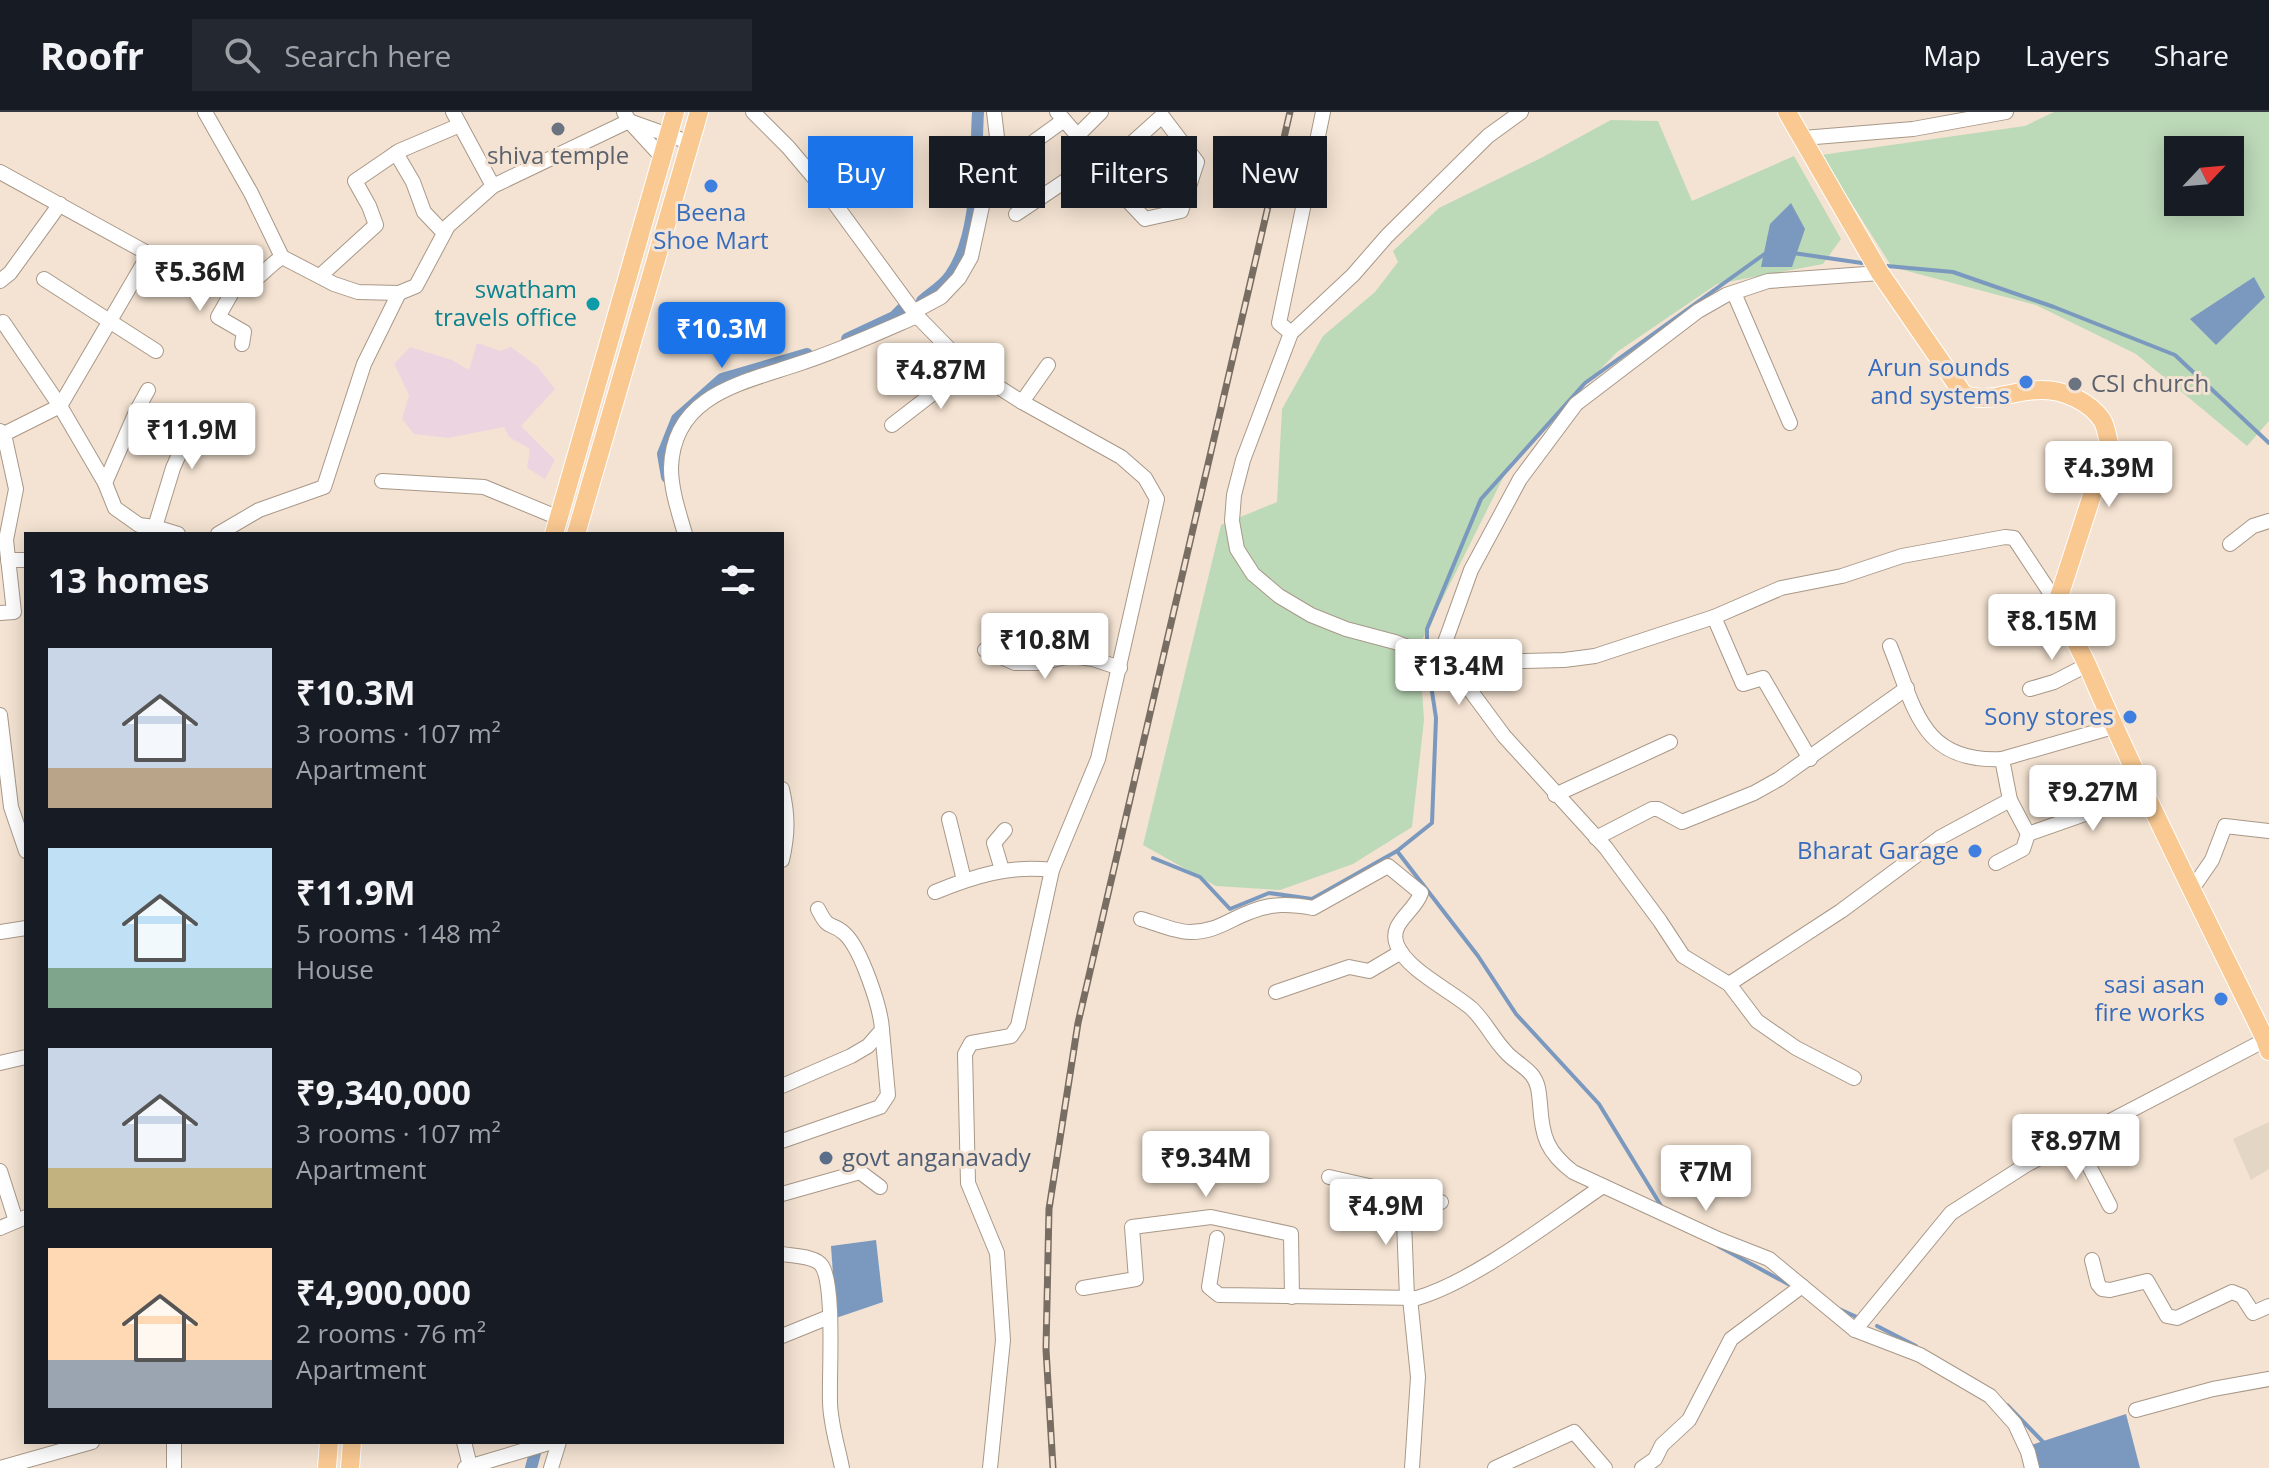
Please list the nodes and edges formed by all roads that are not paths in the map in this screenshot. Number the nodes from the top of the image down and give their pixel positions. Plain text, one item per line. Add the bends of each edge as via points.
1 (205, 112) edge
2 (642, 112) edge
3 (675, 112) edge
4 (699, 112) edge
5 (753, 112) edge
6 (994, 112) edge
7 (1101, 112) edge
8 (1323, 112) edge
9 (1521, 112) edge
10 (1787, 112) edge
11 (2006, 112) edge
12 (626, 116) edge
13 (1060, 116) edge
14 (457, 119) edge
15 (1498, 119) edge
16 (669, 134) junction
17 (1078, 135) joint
18 (1037, 136) edge
19 (1803, 138) junction
20 (691, 143) junction
21 (396, 153) junction
22 (662, 157) junction
23 (1098, 159) joint
24 (0, 172) edge
25 (1061, 184) edge
26 (493, 186) junction
27 (60, 204) junction
28 (1016, 214) dead end
29 (444, 233) junction
30 (149, 254) junction
31 (282, 257) junction
32 (1880, 273) junction
33 (320, 276) junction
34 (44, 279) dead end
35 (0, 281) edge
36 (235, 287) junction
37 (399, 293) junction
38 (1734, 293) junction
39 (916, 313) junction
40 (3, 322) dead end
41 (110, 322) junction
42 (1291, 333) junction
43 (242, 344) dead end
44 (156, 351) dead end
45 (1048, 365) dead end
46 (967, 367) junction
47 (148, 390) dead end
48 (1022, 402) junction
49 (60, 406) junction
50 (196, 416) dead end
51 (1790, 423) dead end
52 (892, 425) dead end
53 (2, 433) edge
54 (382, 481) dead end
55 (105, 483) junction
56 (2269, 521) edge
57 (557, 526) edge
58 (155, 531) edge
59 (221, 532) edge
60 (577, 532) edge
61 (685, 532) edge
62 (2230, 544) dead end
63 (8, 560) junction
64 (24, 560) edge
65 (2057, 603) junction
66 (13, 613) edge
67 (1714, 617) junction
68 (1890, 646) dead end
69 (985, 650) dead end
70 (1439, 659) junction
71 (2087, 665) junction
72 (1120, 668) junction
73 (1461, 678) junction
74 (1907, 688) junction
75 (2030, 689) dead end
76 (0, 715) edge
77 (2113, 727) junction
78 (1670, 742) dead end
79 (1810, 759) junction
80 (2002, 759) junction
81 (2145, 793) junction
82 (1555, 795) junction
83 (784, 797) edge
84 (2010, 800) junction
85 (949, 819) dead end
86 (1005, 830) dead end
87 (2269, 831) edge
88 (2028, 834) junction
89 (785, 836) edge
90 (1596, 838) junction
91 (24, 845) edge
92 (1996, 863) dead end
93 (1002, 870) junction
94 (1052, 870) junction
95 (964, 880) junction
96 (2192, 889) junction
97 (935, 892) dead end
98 (818, 909) dead end
99 (1141, 919) dead end
100 (24, 928) edge
101 (0, 932) edge
102 (1401, 952) junction
103 (1729, 984) junction
104 (1276, 992) dead end
105 (882, 1030) junction
106 (2268, 1043) edge
107 (24, 1057) edge
108 (0, 1063) edge
109 (1854, 1078) dead end
110 (784, 1085) edge
111 (2075, 1139) junction
112 (784, 1140) edge
113 (0, 1171) edge
114 (1329, 1177) dead end
115 (1603, 1186) junction
116 (880, 1187) dead end
117 (784, 1193) edge
118 (1403, 1195) junction
119 (1441, 1202) dead end
120 (2110, 1206) dead end
121 (21, 1219) edge
122 (0, 1228) edge
123 (1217, 1238) dead end
124 (784, 1254) edge
125 (2092, 1260) dead end
126 (1083, 1288) dead end
127 (1799, 1289) junction
128 (1292, 1297) junction
129 (1409, 1298) junction
130 (2269, 1306) edge
131 (829, 1317) junction
132 (1855, 1330) junction
133 (784, 1335) edge
134 (2269, 1379) edge
135 (2136, 1410) dead end
136 (85, 1444) edge
137 (174, 1444) edge
138 (329, 1444) edge
139 (352, 1444) edge
140 (464, 1444) edge
141 (545, 1444) edge
142 (558, 1444) edge
143 (467, 1467) edge
144 (0, 1468) edge
145 (174, 1468) edge
146 (327, 1468) edge
147 (350, 1468) edge
148 (551, 1468) edge
149 (842, 1468) edge
150 (990, 1468) edge
151 (1412, 1468) edge
152 (1495, 1468) edge
153 (1605, 1468) edge
154 (1642, 1468) edge
155 (2032, 1468) edge

1 - 31 street
2 - 12 street
3 - 16 main road
4 - 20 main road
5 - 39 street via 827,193
6 - 39 street via 997,137 971,257 941,297
7 - 17 street
8 - 42 street via 1279,323
9 - 15 street
10 - 19 main road
11 - 19 street via 1913,129
12 - 16 street
12 - 22 street
12 - 26 street
13 - 17 street
13 - 18 street
14 - 21 street
14 - 26 street
15 - 42 street via 1353,275
16 - 20 street
16 - 22 main road
19 - 32 main road
20 - 60 main road
21 - 29 street via 424,212
21 - 33 street via 355,181 375,228
22 - 57 main road
23 - 23 street via 1112,161 1162,116 1197,162 1181,211 1145,219 1113,185
24 - 27 street
25 - 28 street
26 - 29 street
27 - 30 street
27 - 35 street
29 - 37 street via 416,286
30 - 36 street
30 - 41 street
31 - 33 street
31 - 36 street via 251,284
32 - 38 street via 1768,281
32 - 65 main road via 1964,395 1978,400 2042,390 2070,395 2103,421 2109,443
33 - 37 street via 358,292
34 - 41 street
36 - 43 street via 218,317 244,332
37 - 59 street via 364,364 324,487 259,510
38 - 51 street
38 - 70 street via 1698,311 1576,404 1520,479 1471,570
39 - 46 street
39 - 61 street via 851,345 731,387 696,410 677,436 671,471
40 - 49 street
41 - 44 street
41 - 49 street
42 - 70 street via 1243,460 1232,521 1237,549 1253,574 1311,615
45 - 48 street
46 - 48 street
46 - 52 street
47 - 55 street
48 - 72 street via 1121,457 1145,478 1157,499
49 - 53 street
49 - 55 street
50 - 58 street via 173,468
53 - 63 street via 16,489 6,540
54 - 57 street via 484,487
55 - 58 street via 115,508
56 - 62 street
63 - 64 street
63 - 66 street
65 - 67 street via 2014,538 2005,537 1902,556 1781,588
65 - 71 main road
67 - 73 street via 1595,656 1521,661
67 - 79 street via 1743,684 1760,678 1767,683
68 - 74 street
69 - 72 street via 1015,663 1072,656
70 - 73 street
71 - 75 street
71 - 77 main road
72 - 94 street via 1098,759
73 - 82 street
74 - 79 street
74 - 80 street via 1932,738 1948,751
76 - 91 street via 11,807
77 - 80 street
77 - 81 main road
78 - 82 street
79 - 90 street via 1754,793 1682,822 1652,809
80 - 84 street
81 - 88 street
81 - 96 main road
82 - 90 street
83 - 89 street
84 - 88 street
84 - 103 street via 1941,837
85 - 95 street
86 - 93 street via 994,843
87 - 96 street via 2225,826 2212,860
88 - 92 street via 2023,849
90 - 103 street via 1683,956
93 - 94 street
93 - 95 street
94 - 150 street via 1018,1026 1011,1036 971,1043 965,1054 968,1183 997,1253 1003,1340
95 - 97 street
96 - 106 main road
98 - 105 street via 826,925 845,934 858,952
99 - 102 street via 1187,932 1226,925 1268,906 1313,908 1388,866 1421,893 1396,926
100 - 101 street
102 - 104 street via 1369,971 1349,967
102 - 115 street via 1474,1011 1505,1052 1532,1075 1541,1128 1554,1158
103 - 109 street via 1757,1021
105 - 110 street via 851,1056
105 - 112 street via 888,1095 880,1107
106 - 111 street
107 - 108 street
111 - 120 street
111 - 132 street via 1951,1213
113 - 121 street
114 - 118 street
115 - 127 street via 1769,1259
115 - 129 street via 1488,1263 1434,1293
116 - 117 street via 860,1172
118 - 119 street
118 - 129 street
121 - 122 street
123 - 128 street via 1209,1287 1213,1293
124 - 131 street via 822,1265
125 - 130 street via 2102,1289 2147,1281 2167,1316 2177,1318 2232,1292 2242,1296 2253,1313
126 - 128 street via 1136,1279 1132,1227 1211,1217 1291,1234
127 - 132 street
127 - 154 street via 1731,1339 1689,1420
128 - 129 street
129 - 151 street via 1418,1377
131 - 133 street
131 - 149 street via 829,1404
132 - 155 street via 1920,1355 1990,1396 2015,1424
134 - 135 street
136 - 144 street
137 - 145 street
138 - 146 main road
139 - 147 main road
140 - 143 street
141 - 143 street
142 - 148 street
152 - 153 street via 1574,1432

